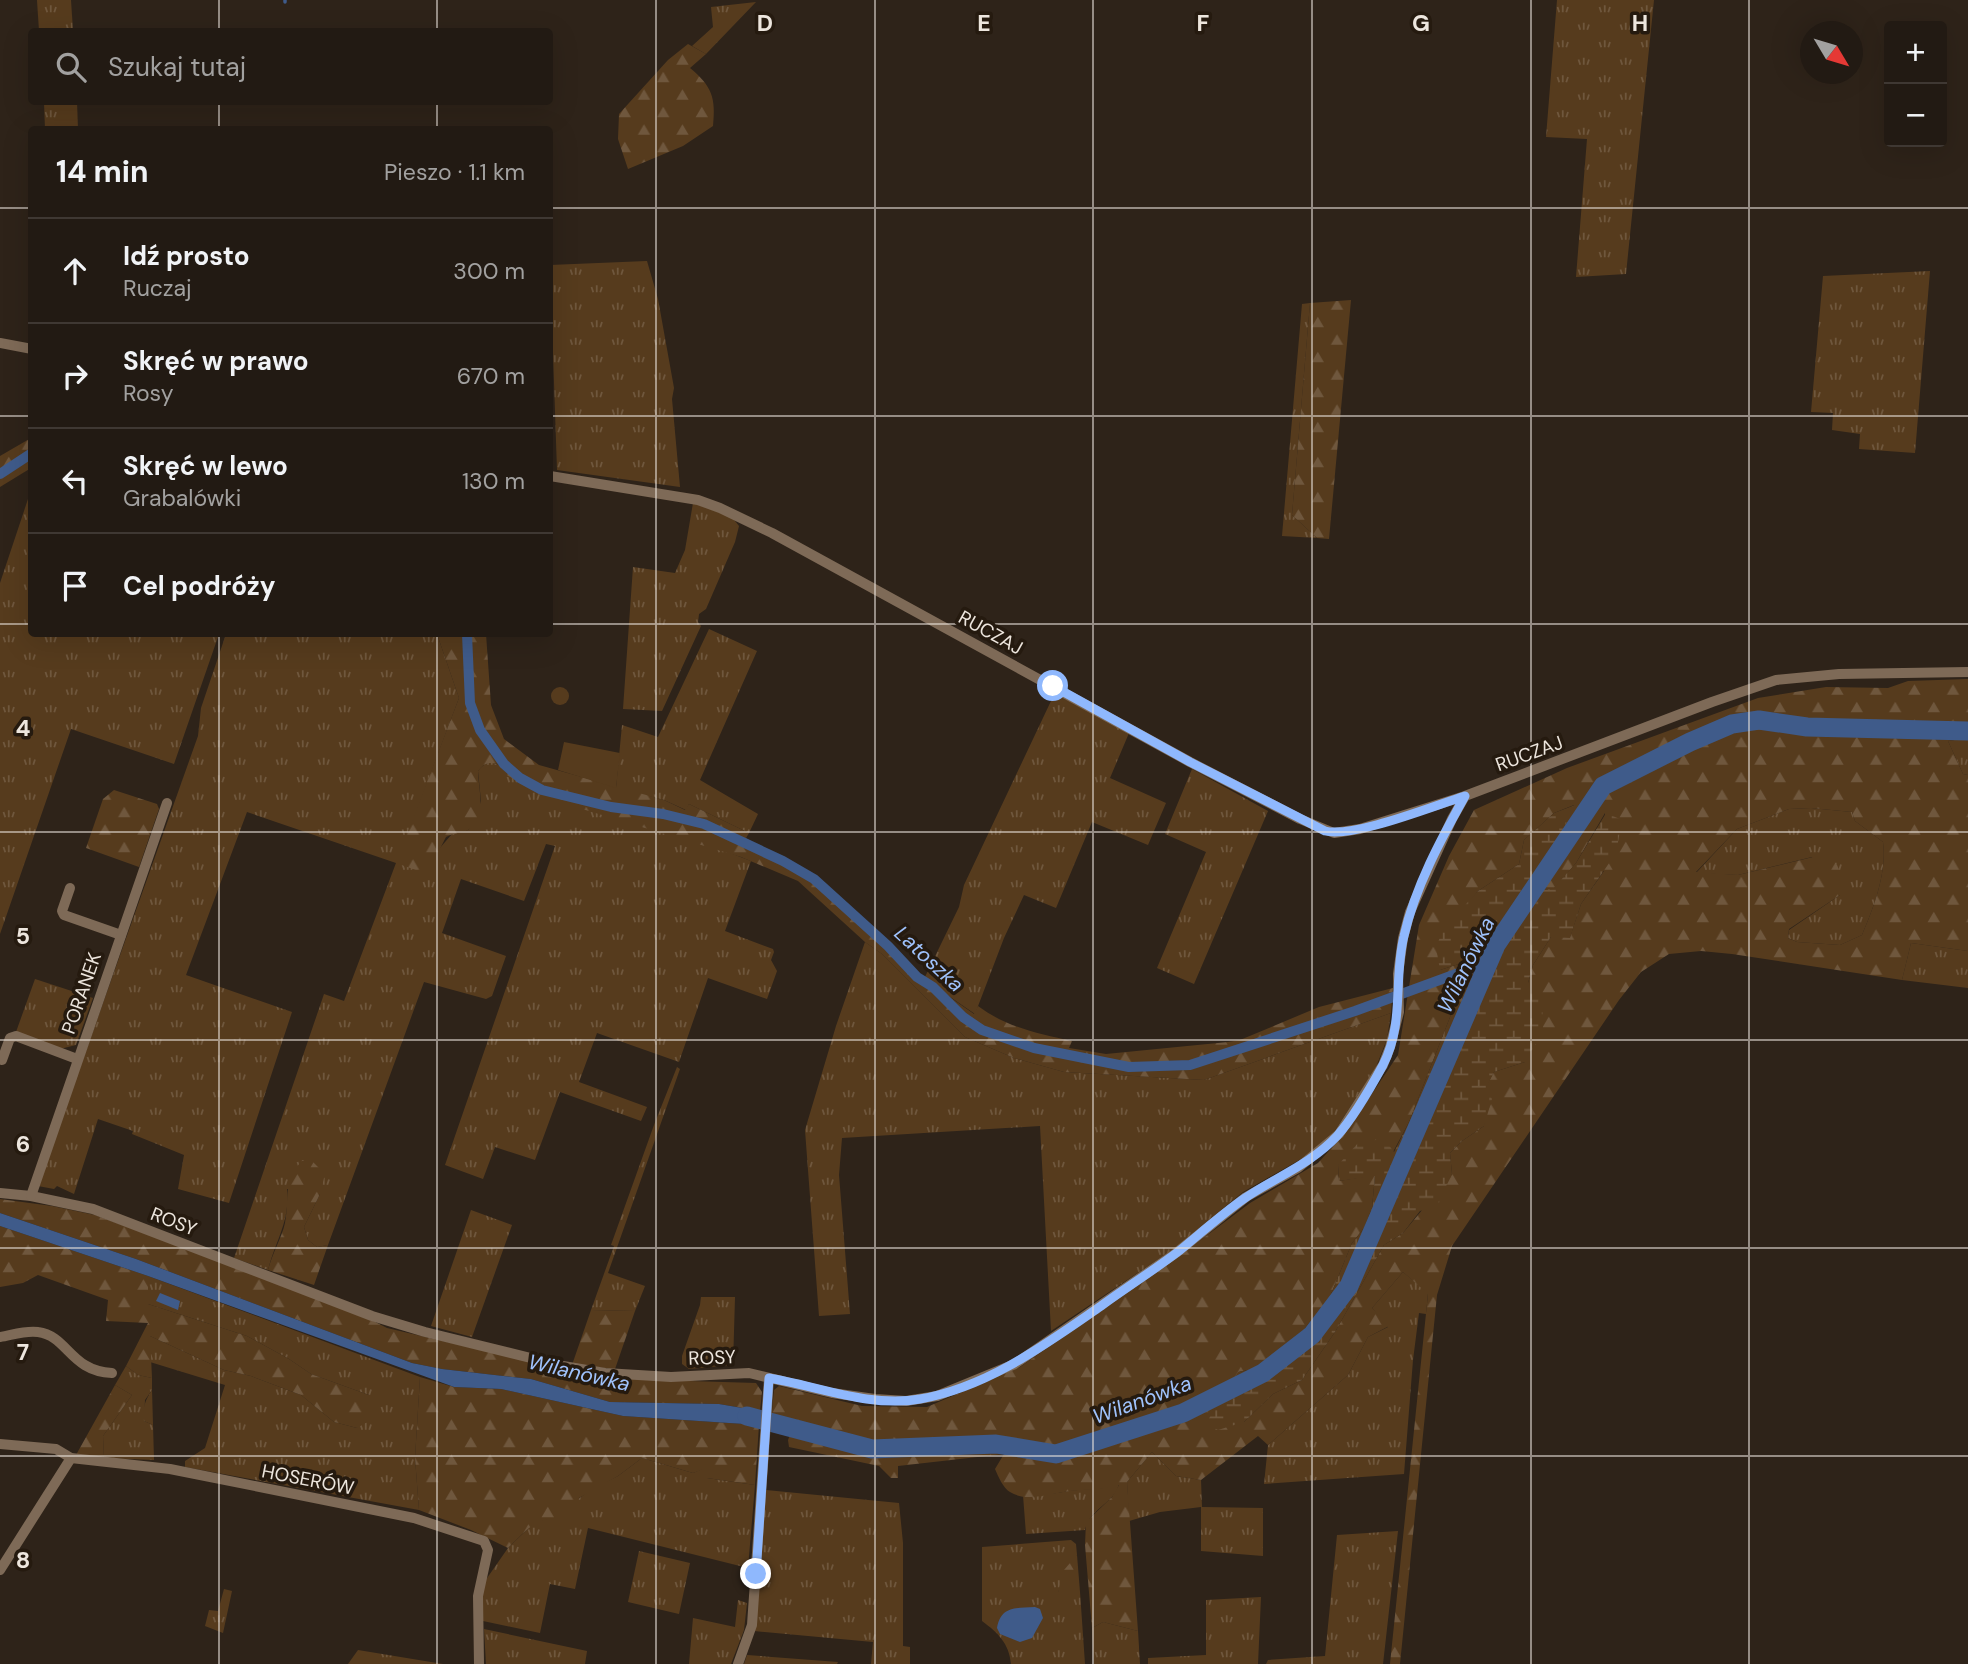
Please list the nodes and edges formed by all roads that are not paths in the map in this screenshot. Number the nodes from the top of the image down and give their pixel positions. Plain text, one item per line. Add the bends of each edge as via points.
1 (0, 343) edge
2 (28, 348) edge
3 (553, 476) edge
4 (1968, 672) edge
5 (1465, 796) junction
6 (167, 803) dead end
7 (70, 888) dead end
8 (121, 935) junction
9 (77, 1059) junction
10 (2, 1060) dead end
11 (0, 1193) edge
12 (31, 1196) junction
13 (0, 1337) edge
14 (112, 1373) dead end
15 (769, 1378) junction
16 (0, 1444) edge
17 (71, 1458) junction
18 (0, 1570) edge
19 (479, 1664) edge
20 (738, 1664) edge

1 - 2 street
3 - 5 street, RUCZAJ via 675,495 720,508 1325,831 1360,829
4 - 5 street, RUCZAJ via 1776,680
5 - 15 street, ROSY via 1410,912 1398,974 1399,1012 1383,1065 1339,1134 1323,1149 1246,1197 1176,1254 1015,1364 937,1396 906,1401 832,1393
6 - 8 street, PORANEK
7 - 8 street via 64,915
8 - 9 street, PORANEK
9 - 10 street via 16,1036 10,1038
9 - 12 street, PORANEK
11 - 12 street, ROSY
12 - 15 street, ROSY via 101,1212 425,1332 605,1373 671,1377 749,1373
13 - 14 street via 42,1333 83,1366
15 - 20 street via 752,1625
16 - 17 street, HOSERÓW via 56,1449
17 - 18 street
17 - 19 street, HOSERÓW via 170,1469 414,1518 484,1541 488,1550 478,1597

